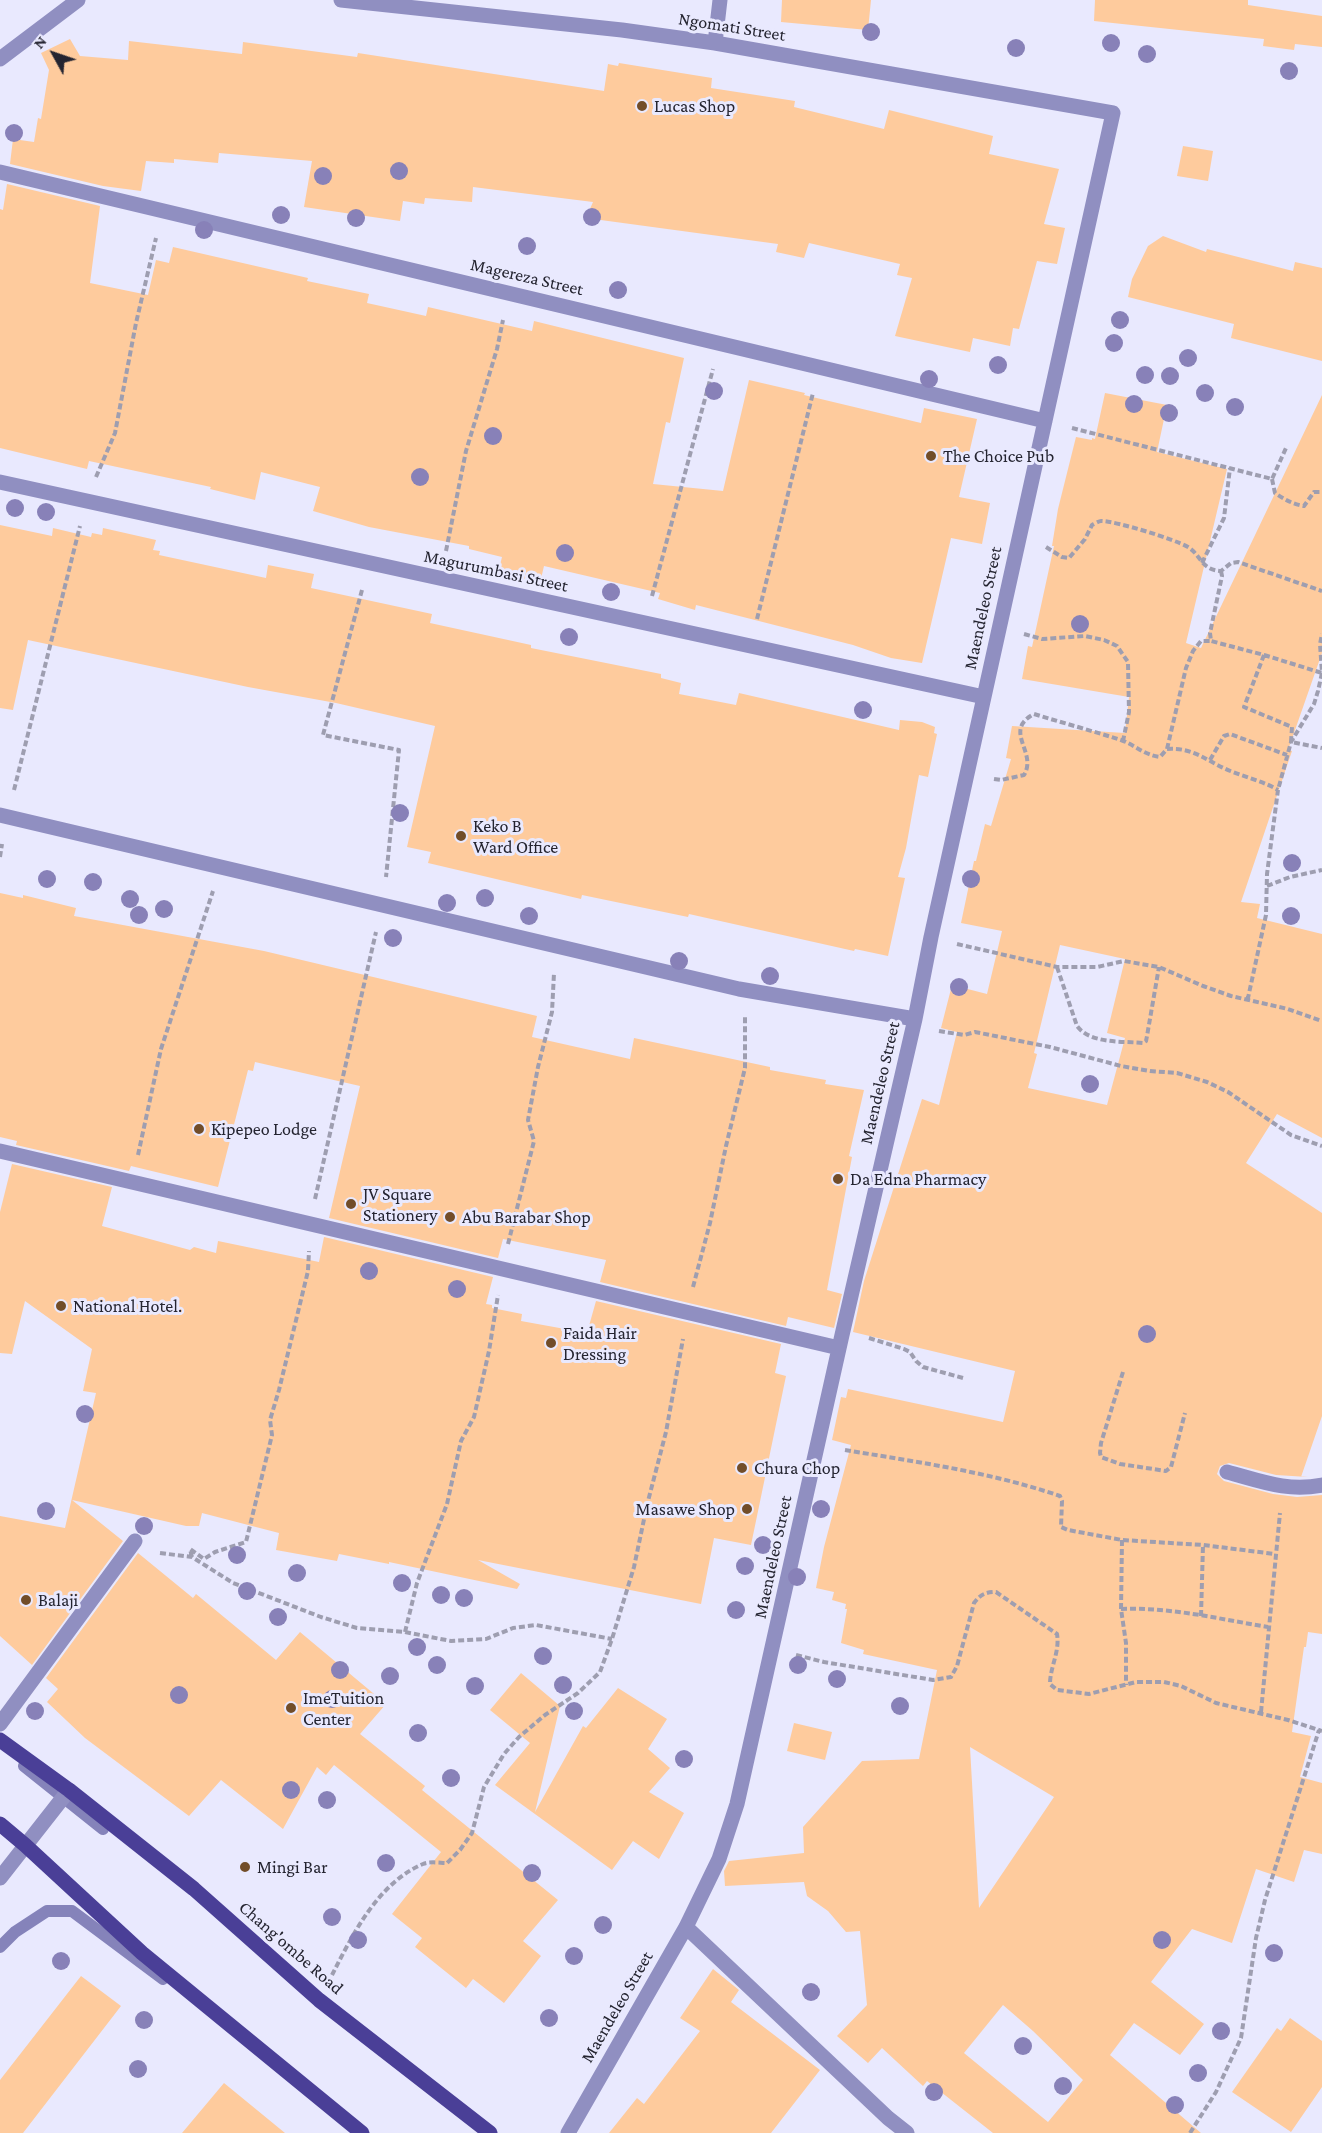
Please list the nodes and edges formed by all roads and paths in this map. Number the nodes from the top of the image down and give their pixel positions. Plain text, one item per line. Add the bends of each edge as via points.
1 (78, 0) edge
2 (341, 0) edge
3 (720, 0) edge
4 (715, 43) junction
5 (0, 59) edge
6 (1113, 113) joint
7 (0, 172) edge
8 (163, 210) junction
9 (508, 293) junction
10 (720, 343) junction
11 (819, 367) junction
12 (1045, 421) junction
13 (1286, 448) dead end
14 (1230, 468) junction
15 (1272, 479) junction
16 (0, 482) edge
17 (1322, 492) edge
18 (86, 501) junction
19 (1020, 530) junction
20 (369, 563) junction
21 (1202, 563) junction
22 (1221, 571) junction
23 (440, 578) junction
24 (1322, 591) edge
25 (644, 623) junction
26 (999, 628) junction
27 (1322, 634) edge
28 (1211, 642) junction
29 (750, 646) junction
30 (1264, 655) junction
31 (1322, 673) edge
32 (984, 697) junction
33 (1123, 741) junction
34 (1291, 741) junction
35 (1322, 748) edge
36 (1167, 749) junction
37 (1287, 755) junction
38 (1210, 760) junction
39 (966, 775) junction
40 (1278, 790) junction
41 (4, 815) edge
42 (1322, 870) edge
43 (1267, 886) junction
44 (214, 888) dead end
45 (382, 905) junction
46 (931, 937) junction
47 (553, 945) junction
48 (1058, 967) junction
49 (1159, 967) junction
50 (740, 989) junction
51 (1246, 998) junction
52 (915, 1019) junction
53 (1322, 1021) edge
54 (1322, 1146) edge
55 (0, 1151) edge
56 (132, 1182) junction
57 (309, 1224) junction
58 (502, 1269) junction
59 (687, 1312) junction
60 (840, 1341) junction
61 (1123, 1372) dead end
62 (963, 1378) dead end
63 (1185, 1413) dead end
64 (817, 1445) junction
65 (1227, 1472) dead end
66 (1322, 1485) edge
67 (1284, 1488) junction
68 (1122, 1540) junction
69 (135, 1541) joint
70 (1203, 1545) junction
71 (1275, 1554) junction
72 (192, 1557) junction
73 (1121, 1609) junction
74 (1201, 1616) junction
75 (1268, 1627) junction
76 (405, 1632) junction
77 (612, 1638) junction
78 (772, 1648) junction
79 (1126, 1685) junction
80 (1261, 1712) junction
81 (0, 1724) edge
82 (1321, 1731) edge
83 (0, 1740) edge
84 (69, 1790) junction
85 (0, 1824) edge
86 (25, 1845) junction
87 (0, 1878) edge
88 (686, 1927) junction
89 (319, 2000) junction
90 (362, 2133) edge
91 (490, 2133) edge
92 (568, 2133) edge
93 (907, 2133) edge
94 (1190, 2133) edge

1 - 5 street
2 - 4 street, Ngomati Street
3 - 4 street
4 - 6 street, Ngomati Street
6 - 12 street, Maendeleo Street
7 - 8 street, Magereza Street
8 - 9 street, Magereza Street
8 - 18 path via 115,433
9 - 10 street, Magereza Street
9 - 23 path via 497,349 466,451
10 - 11 street, Magereza Street
10 - 25 path
11 - 12 street, Magereza Street
11 - 29 path
12 - 14 path
12 - 19 street, Maendeleo Street
13 - 15 path
14 - 15 path
14 - 21 path via 1224,518
15 - 17 path via 1275,493 1297,505 1304,506 1314,492
16 - 18 street, Magurumbasi Street
18 - 20 street, Magurumbasi Street
18 - 41 path
19 - 21 path via 1069,558 1092,525 1100,521 1173,540 1190,548
19 - 26 street, Maendeleo Street
20 - 23 street, Magurumbasi Street
20 - 45 path via 323,735 399,750
21 - 22 path via 1213,571
22 - 24 path via 1238,562
22 - 28 path
23 - 25 street, Magurumbasi Street
25 - 29 street, Magurumbasi Street
26 - 32 street, Maendeleo Street
26 - 33 path via 1042,639 1085,636 1117,646 1128,662 1129,712
27 - 31 path
28 - 30 path
28 - 36 path via 1201,641 1190,658
29 - 32 street, Magurumbasi Street
30 - 31 path
30 - 34 path via 1243,706 1292,727
31 - 34 path via 1314,704
32 - 39 street, Maendeleo Street
33 - 36 path via 1153,756 1160,757
33 - 39 path via 1034,714 1021,728 1028,759 1024,775 1001,780
34 - 35 path
34 - 37 path
36 - 38 path via 1186,750
37 - 38 path via 1230,734 1224,736
37 - 40 path
38 - 40 path
39 - 46 street, Maendeleo Street
40 - 43 path
41 - 45 street
42 - 43 path
43 - 51 path via 1263,935
44 - 56 path via 161,1049
45 - 47 street
45 - 57 path
46 - 48 path
46 - 52 street, Maendeleo Street
47 - 50 street
47 - 58 path via 552,1012 528,1120 534,1142
48 - 49 path via 1097,967 1124,961
48 - 49 path via 1083,1034 1143,1043
49 - 51 path via 1231,996
50 - 52 street
50 - 59 path via 746,1068
51 - 53 path
52 - 54 path via 929,1029 964,1035 975,1032 1207,1082 1291,1135
52 - 60 street, Maendeleo Street
55 - 56 street
56 - 57 street
57 - 58 street
57 - 72 path via 308,1271 270,1420 272,1435 246,1542 204,1559 190,1549
58 - 59 street
58 - 76 path via 474,1417 461,1441 447,1504 417,1583
59 - 60 street
59 - 77 path via 666,1432 634,1567
60 - 62 path via 860,1336 904,1348 923,1367
60 - 64 street, Maendeleo Street
61 - 63 path via 1101,1443 1101,1457 1166,1471 1171,1467
64 - 68 path via 1003,1478 1047,1490 1062,1501 1062,1528
64 - 78 street, Maendeleo Street
65 - 67 street
66 - 67 street
67 - 71 path
68 - 70 path
68 - 73 path
69 - 72 path via 158,1553
69 - 81 street
70 - 71 path
70 - 74 path
71 - 75 path
72 - 76 path via 233,1582 321,1617 357,1628
73 - 74 path via 1156,1609
73 - 79 path
74 - 75 path
75 - 80 path
76 - 77 path via 451,1641 486,1639 536,1624
77 - 89 path via 600,1672 579,1693 545,1714 504,1754 484,1787 472,1833 460,1850 447,1863 425,1863 390,1887 378,1901 355,1931
78 - 79 path via 835,1664 933,1680 951,1677 974,1603 979,1596 996,1592 1057,1634 1058,1647 1050,1675 1052,1688 1089,1694
78 - 88 street, Maendeleo Street via 737,1804 719,1859
79 - 80 path via 1164,1682 1216,1703
80 - 82 path
82 - 94 path via 1265,1900 1241,2038 1216,2092
83 - 84 main road, Chang'ombe Road
84 - 86 street
84 - 89 main road, Chang'ombe Road via 194,1889
85 - 86 main road
86 - 87 street
86 - 90 main road via 142,1953
88 - 92 street, Maendeleo Street
88 - 93 street
89 - 91 main road, Chang'ombe Road

